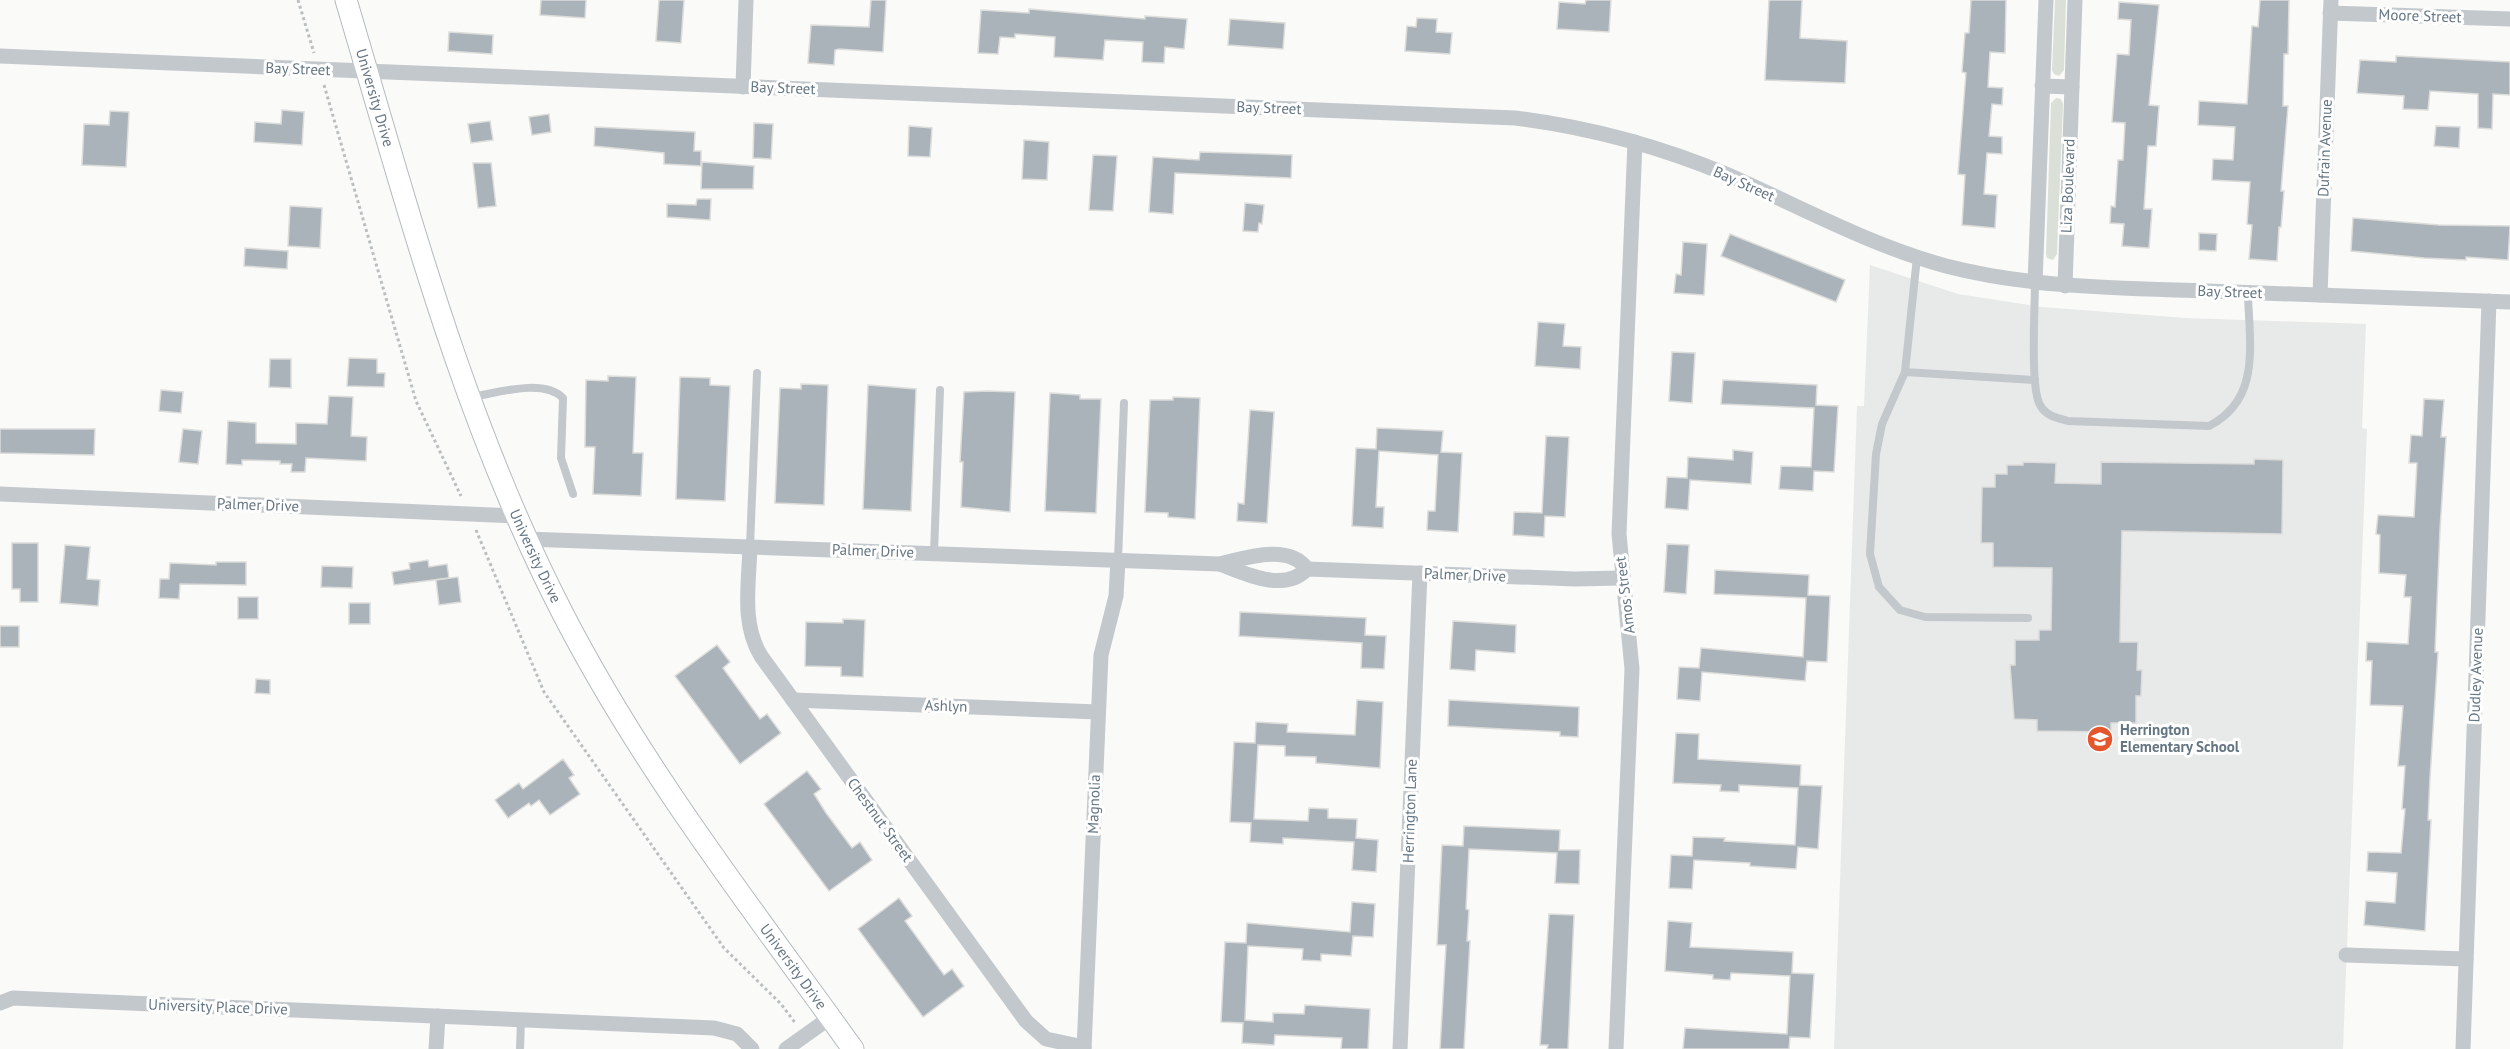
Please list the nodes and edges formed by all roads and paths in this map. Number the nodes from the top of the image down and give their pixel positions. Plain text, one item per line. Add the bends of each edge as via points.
1 (346, 0) edge
2 (746, 0) edge
3 (2046, 0) edge
4 (2075, 0) edge
5 (2330, 6) edge
6 (2510, 19) edge
7 (0, 56) edge
8 (368, 72) junction
9 (2042, 86) junction
10 (742, 87) junction
11 (2072, 87) junction
12 (1635, 142) junction
13 (1917, 257) junction
14 (2036, 283) junction
15 (2065, 286) junction
16 (2248, 293) junction
17 (2320, 296) junction
18 (2489, 301) junction
19 (2510, 302) edge
20 (1905, 372) junction
21 (756, 373) dead end
22 (2035, 380) junction
23 (940, 390) dead end
24 (468, 398) junction
25 (1124, 403) dead end
26 (0, 494) edge
27 (573, 494) dead end
28 (515, 516) junction
29 (526, 539) junction
30 (750, 546) junction
31 (934, 553) junction
32 (1118, 560) junction
33 (1220, 564) junction
34 (1307, 569) junction
35 (1420, 573) junction
36 (1622, 578) junction
37 (2028, 618) dead end
38 (793, 700) junction
39 (1098, 712) junction
40 (2346, 955) dead end
41 (2466, 959) junction
42 (0, 1003) edge
43 (438, 1016) junction
44 (831, 1017) junction
45 (521, 1020) junction
46 (849, 1047) edge
47 (1084, 1048) edge
48 (436, 1049) edge
49 (520, 1049) edge
50 (752, 1049) edge
51 (786, 1049) edge
52 (1400, 1049) edge
53 (1616, 1049) edge
54 (2463, 1049) edge

1 - 8 main road, University Drive
2 - 10 street
3 - 9 street, Liza Boulevard
4 - 11 street, Liza Boulevard
5 - 6 street, Moore Street
5 - 17 street, Dufrain Avenue
7 - 8 street, Bay Street
8 - 10 street, Bay Street
8 - 24 main road, University Drive via 428,278
9 - 11 street
9 - 14 street, Liza Boulevard
10 - 12 street, Bay Street via 1489,116 1553,124
11 - 15 street, Liza Boulevard
12 - 13 street, Bay Street via 1703,165 1857,236
12 - 36 street, Amos Street via 1619,534
13 - 14 street, Bay Street
13 - 20 lane
14 - 15 street, Bay Street
14 - 22 lane
15 - 16 street, Bay Street
16 - 17 street, Bay Street
16 - 22 lane via 2247,382 2238,404 2209,426 2050,416 2039,404
17 - 18 street, Bay Street
18 - 19 street, Bay Street
18 - 41 street, Dudley Avenue
20 - 22 lane
20 - 37 lane via 1882,424 1876,454 1870,554 1880,587 1900,610 1925,617
21 - 30 lane
23 - 31 lane
24 - 27 lane via 515,390 556,391 563,398 561,458
24 - 28 main road, University Drive
25 - 32 lane
26 - 28 street, Palmer Drive
28 - 29 main road, University Drive
29 - 30 street, Palmer Drive
29 - 44 main road, University Drive via 579,644 639,746
30 - 31 street, Palmer Drive
30 - 38 street, Chestnut Street via 747,614 751,636
31 - 32 street, Palmer Drive
32 - 33 street, Palmer Drive
32 - 39 street, Magnolia via 1114,603 1101,650
33 - 34 street, Palmer Drive via 1255,555 1280,555 1295,558
33 - 34 street, Palmer Drive via 1273,580 1294,579
34 - 35 street, Palmer Drive
35 - 36 street, Palmer Drive
35 - 52 street, Herrington Lane
36 - 53 street, Amos Street via 1632,669
38 - 39 street, Ashlyn
38 - 47 street, Chestnut Street via 1026,1021 1046,1039
39 - 47 street, Magnolia
40 - 41 street
41 - 54 street, Dudley Avenue
42 - 43 street, University Place Drive via 13,998
43 - 45 street, University Place Drive
43 - 48 street
44 - 46 main road, University Drive
44 - 51 street
45 - 49 lane
45 - 50 street, University Place Drive via 719,1028 737,1034

